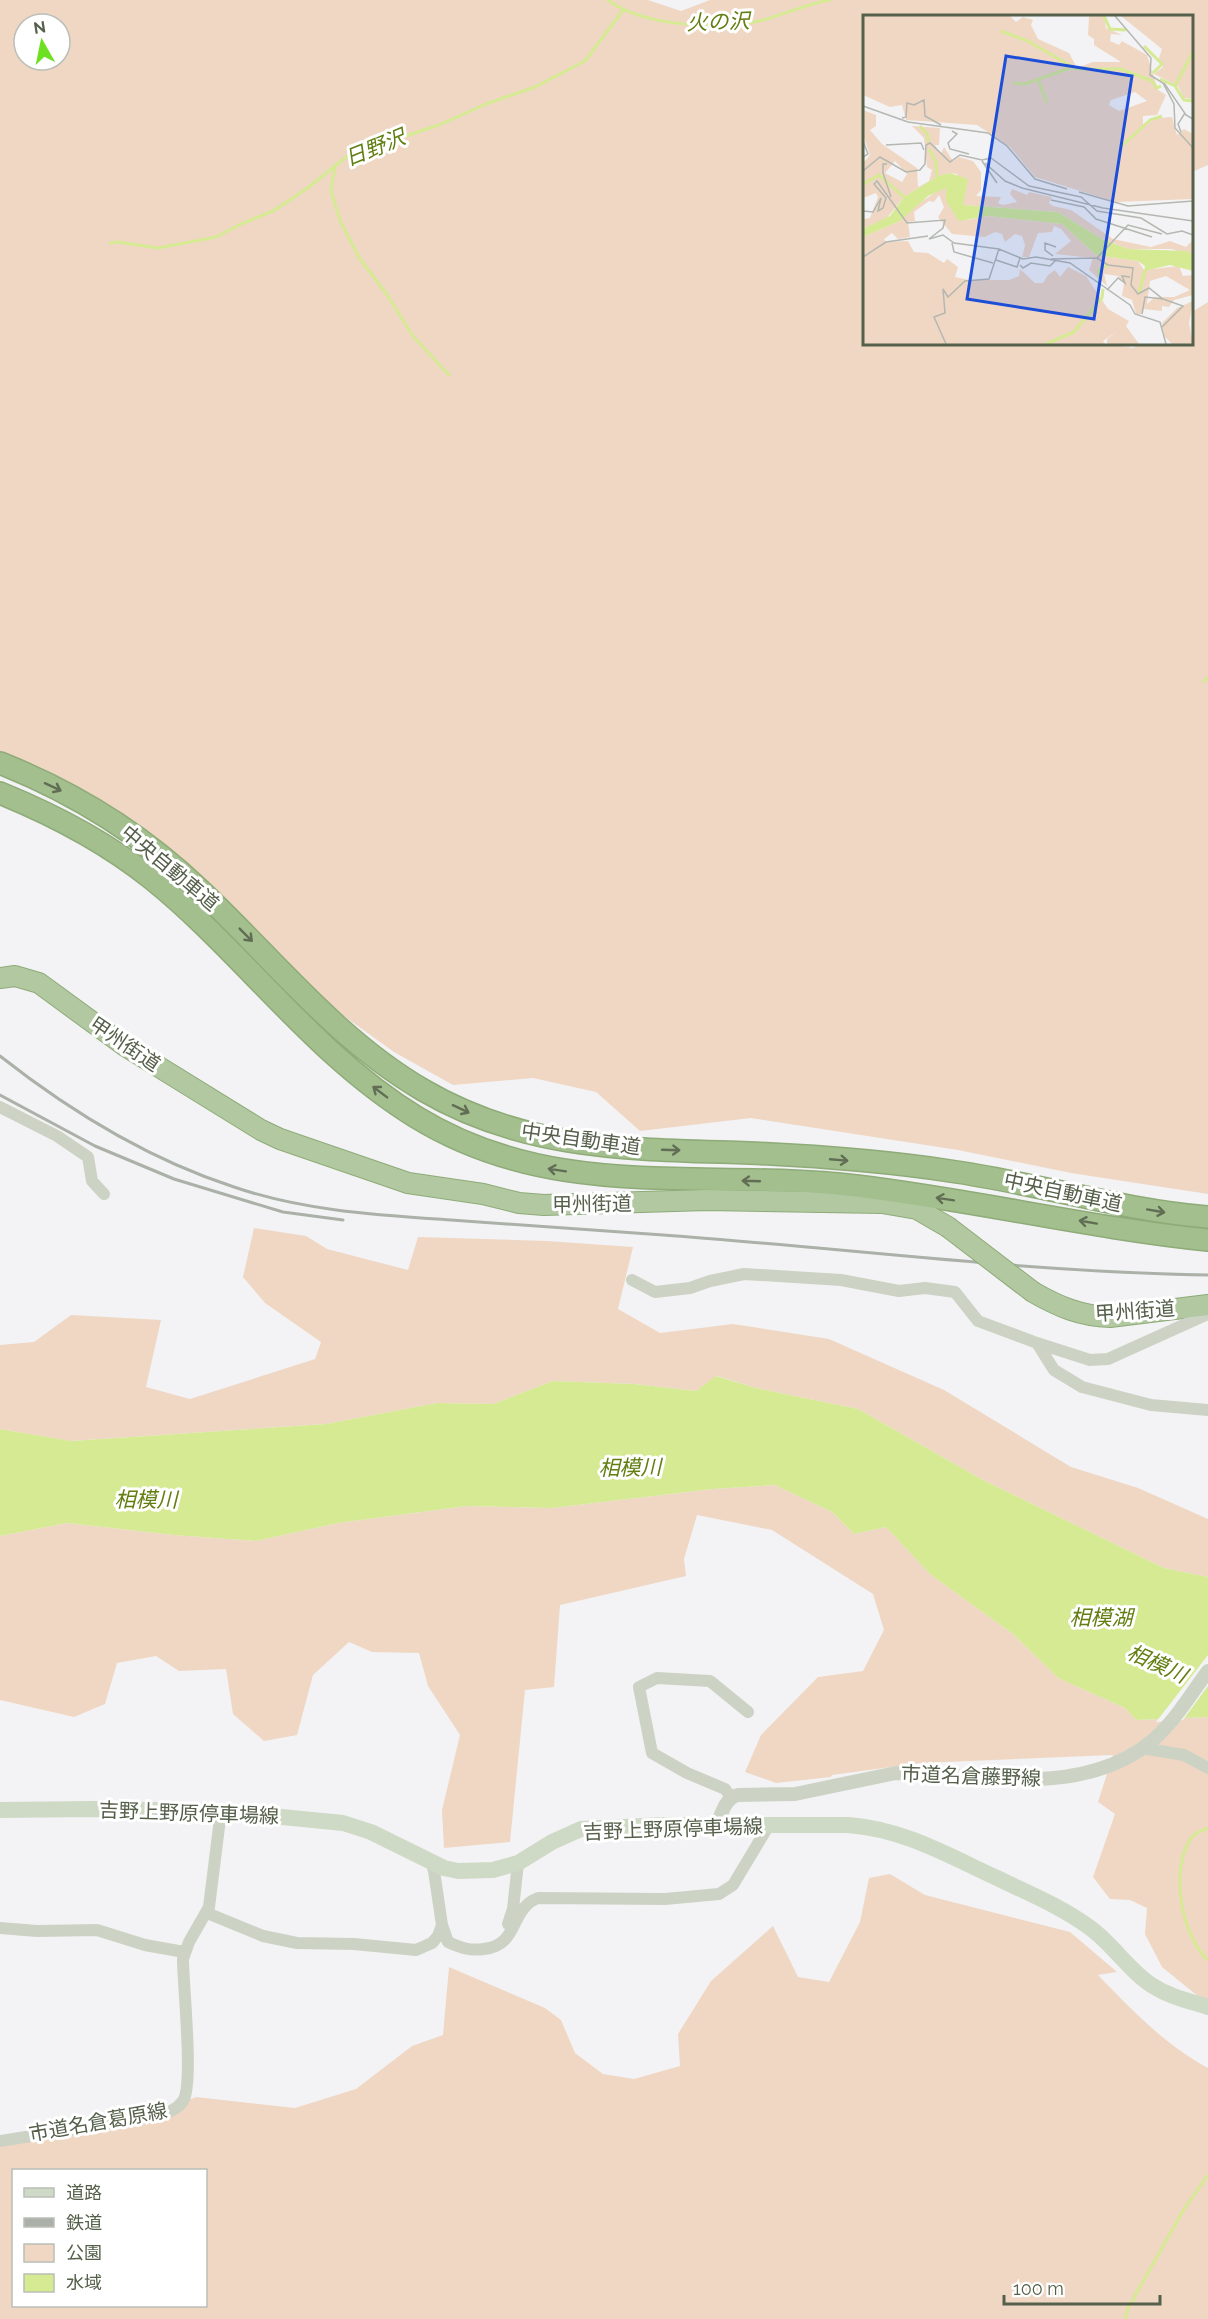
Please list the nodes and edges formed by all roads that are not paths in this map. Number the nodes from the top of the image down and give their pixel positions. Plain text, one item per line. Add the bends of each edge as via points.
1 (0, 763) edge
2 (0, 793) edge
3 (0, 978) edge
4 (0, 1107) edge
5 (104, 1194) dead end
6 (1208, 1217) edge
7 (1208, 1240) edge
8 (632, 1280) dead end
9 (1208, 1305) edge
10 (1208, 1314) edge
11 (1036, 1343) junction
12 (1208, 1410) edge
13 (1208, 1671) edge
14 (748, 1712) dead end
15 (1142, 1748) junction
16 (1208, 1768) edge
17 (731, 1797) junction
18 (0, 1810) edge
19 (222, 1811) junction
20 (717, 1825) junction
21 (769, 1825) junction
22 (430, 1861) junction
23 (518, 1863) junction
24 (207, 1913) junction
25 (442, 1925) junction
26 (0, 1928) edge
27 (474, 1950) junction
28 (184, 1952) junction
29 (1208, 2007) edge
30 (0, 2141) edge

1 -> 6 highway, 中央自動車道 via 64,792 123,827 170,862 313,1003 398,1074 453,1106 506,1128 584,1144 633,1149 781,1155 950,1171 1132,1207
7 -> 2 highway, 中央自動車道 via 853,1185 586,1174 479,1148 419,1119 364,1081 153,880 99,841
3 - 9 highway, 甲州街道, bridge via 15,976 39,983 107,1034 261,1130 303,1149 408,1183 544,1206 707,1200 882,1203 917,1209 948,1227 1034,1292 1067,1310 1110,1317
4 - 5 street via 88,1157 92,1180
8 - 11 street via 655,1292 690,1288 744,1274 841,1280 899,1291 925,1288 955,1292 978,1321
10 - 11 street via 1108,1359 1090,1360
11 - 12 street via 1054,1370 1082,1387 1151,1405
13 - 15 street, 市道名倉藤野線 via 1161,1732
14 - 17 street via 711,1681 657,1678 639,1687 652,1753 725,1789
15 - 16 street via 1184,1755
15 - 17 street, 市道名倉藤野線 via 1106,1767 1047,1779 896,1773 795,1794
17 - 20 street
18 - 19 main road, 吉野上野原停車場線
19 - 22 main road, 吉野上野原停車場線 via 343,1823
19 - 24 street
20 - 21 main road, 吉野上野原停車場線
20 - 23 main road, 吉野上野原停車場線 via 581,1829
21 - 27 street via 733,1885 719,1894 665,1899 538,1898 528,1902 504,1942 496,1948
21 - 29 main road, 吉野上野原停車場線 via 874,1827 916,1840 1083,1922 1152,1986
22 - 23 main road, 吉野上野原停車場線 via 458,1871 492,1870
22 - 25 street
23 - 27 street via 507,1927
24 - 25 street via 263,1936 297,1943 416,1950 432,1943
24 - 28 street
25 - 27 street via 448,1941
26 - 28 street via 97,1930 145,1946
28 - 30 street, 市道名倉葛原線 via 189,2081 183,2102 167,2113

